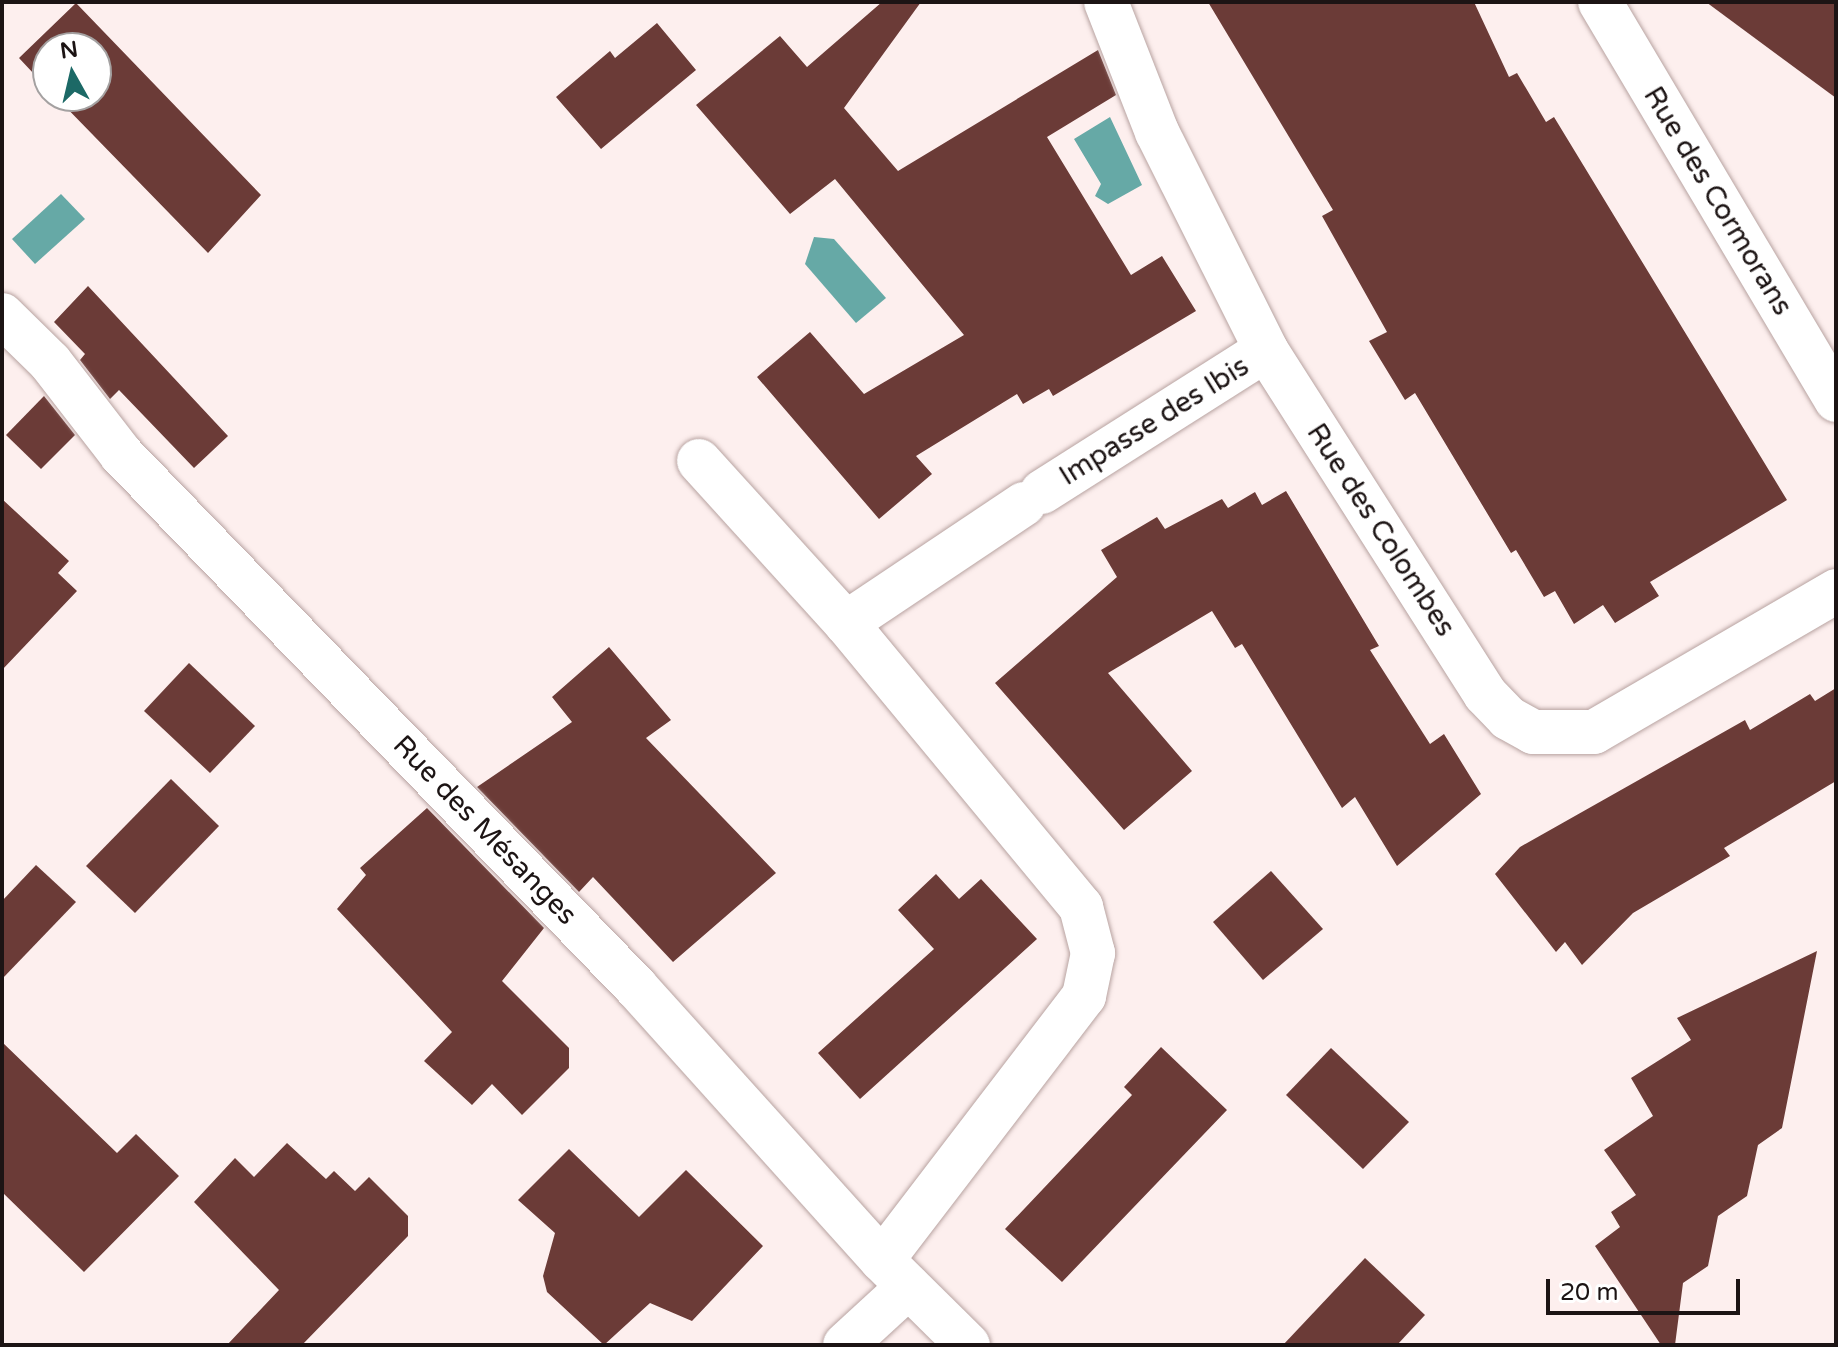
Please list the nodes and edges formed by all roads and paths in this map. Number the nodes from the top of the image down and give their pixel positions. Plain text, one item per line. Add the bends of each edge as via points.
1 (1106, 2) edge
2 (1600, 2) edge
3 (2, 315) edge
4 (1266, 350) junction
5 (1836, 400) edge
6 (699, 461) dead end
7 (1836, 591) edge
8 (846, 623) junction
9 (895, 1273) junction
10 (845, 1345) edge
11 (968, 1345) edge

1 - 4 street, Rue des Colombes via 1157,132
2 - 5 street, Rue des Cormorans
3 - 9 street, Rue des Mésanges via 50,362 121,454 636,987
4 - 7 street, Rue des Colombes via 1485,694 1508,718 1533,732 1594,732
4 - 8 street, Impasse des Ibis
6 - 8 street
8 - 9 street via 1081,907 1093,953 1084,996
9 - 10 street
9 - 11 street, Rue des Mésanges

